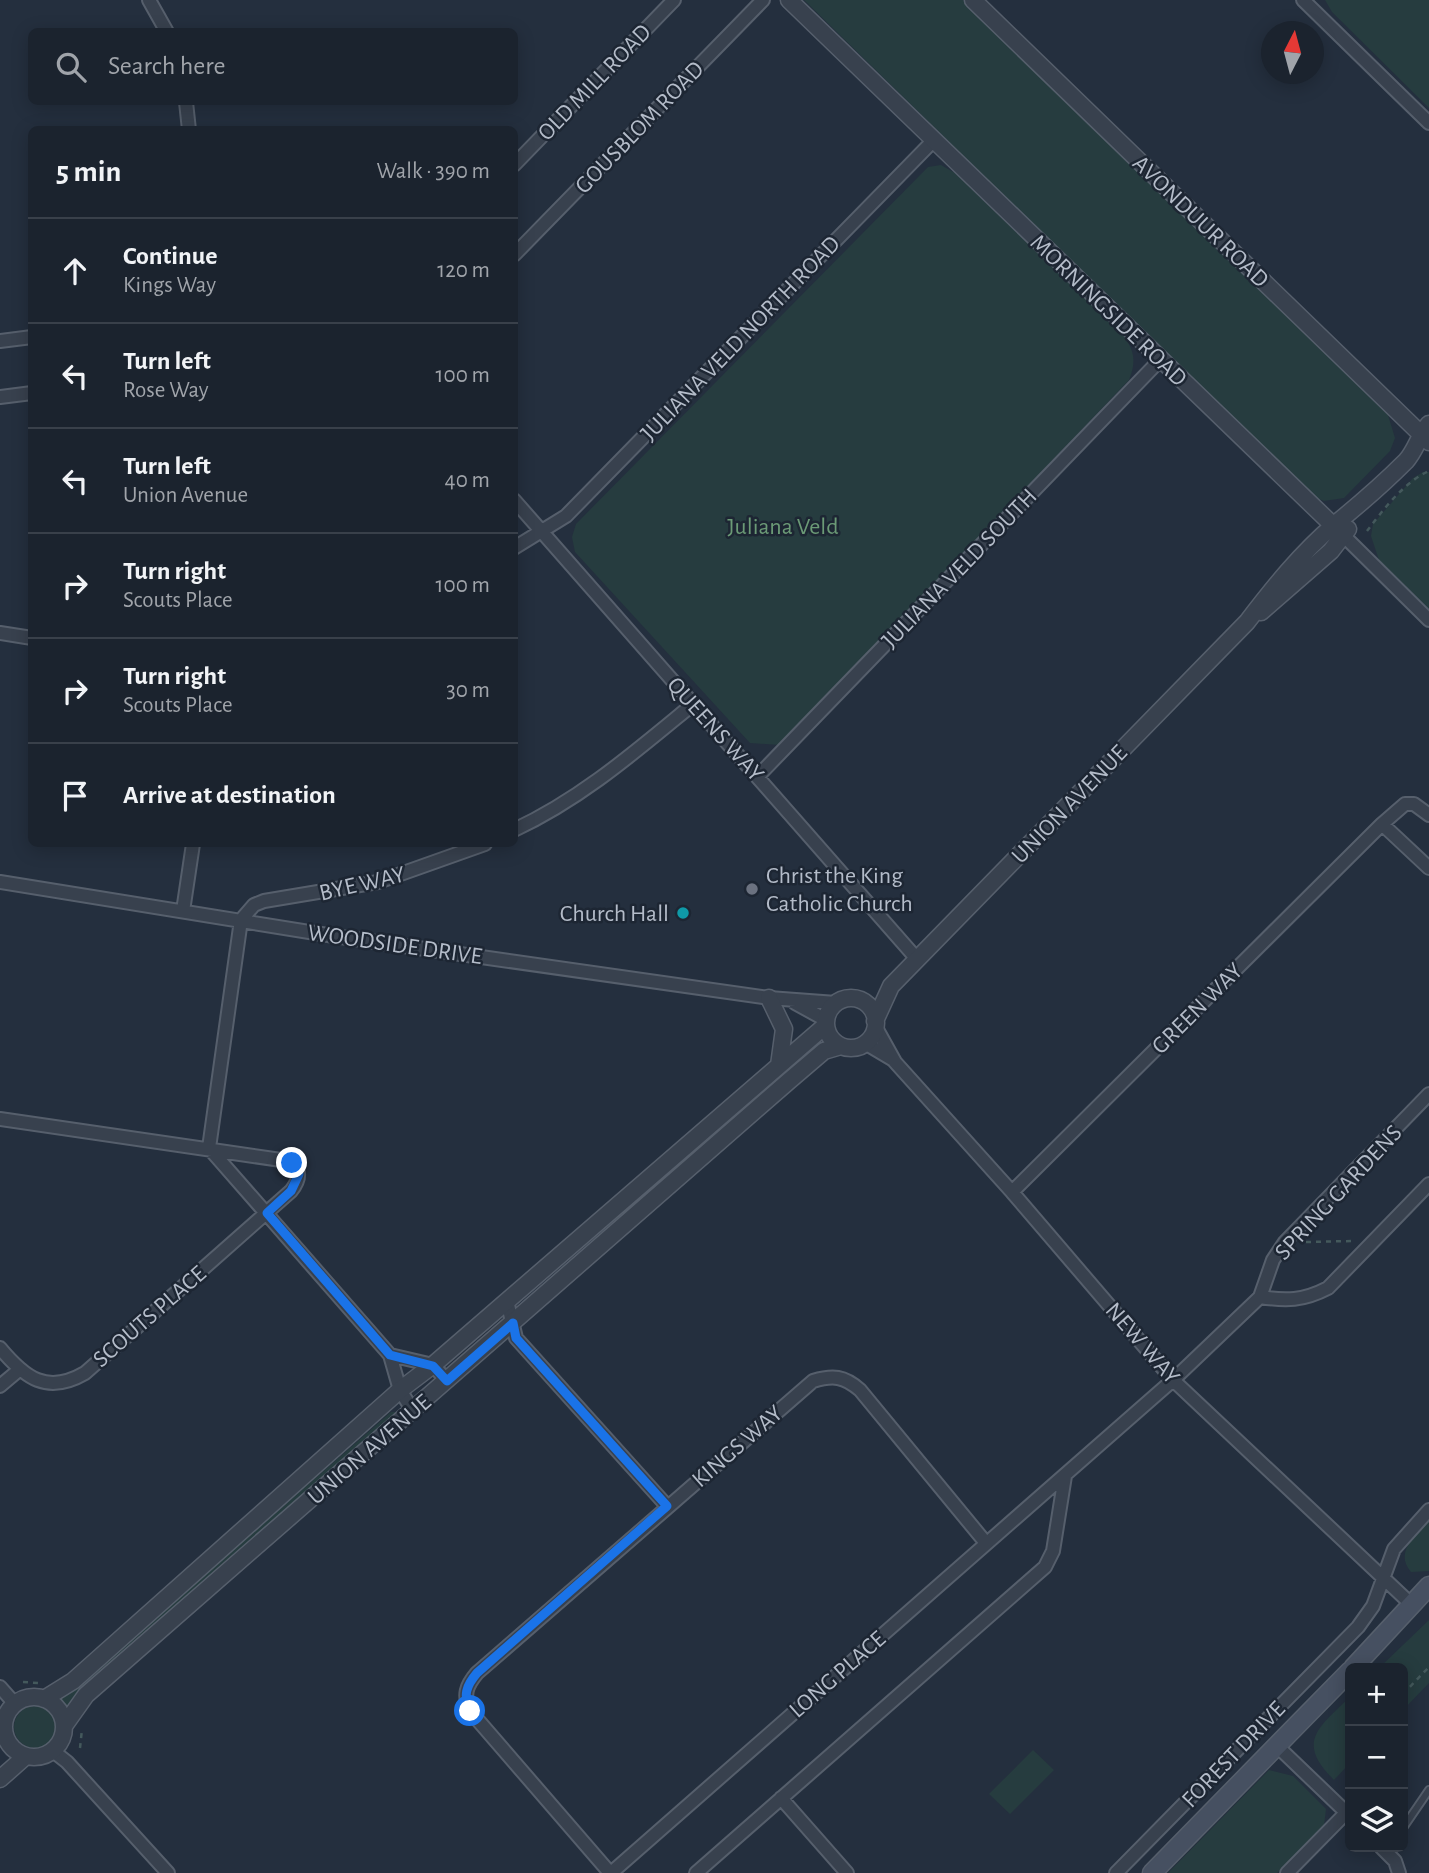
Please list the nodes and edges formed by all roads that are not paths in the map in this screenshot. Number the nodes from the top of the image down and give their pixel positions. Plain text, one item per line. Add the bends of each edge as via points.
1 (149, 0) edge
2 (674, 0) edge
3 (763, 0) edge
4 (789, 0) edge
5 (974, 0) edge
6 (1303, 0) edge
7 (165, 28) edge
8 (186, 105) edge
9 (1429, 123) edge
10 (189, 126) edge
11 (934, 140) junction
12 (518, 161) edge
13 (518, 250) edge
14 (28, 338) edge
15 (0, 341) edge
16 (1160, 360) junction
17 (28, 394) edge
18 (0, 397) edge
19 (1426, 434) edge
20 (1429, 449) edge
21 (1410, 456) junction
22 (518, 504) edge
23 (542, 531) junction
24 (1339, 531) junction
25 (518, 546) edge
26 (1429, 620) edge
27 (0, 633) edge
28 (28, 637) edge
29 (692, 705) junction
30 (758, 776) junction
31 (1429, 815) edge
32 (1382, 824) junction
33 (518, 828) edge
34 (193, 847) edge
35 (477, 847) edge
36 (1429, 868) edge
37 (0, 882) edge
38 (183, 911) junction
39 (241, 919) junction
40 (917, 959) junction
41 (891, 986) junction
42 (769, 998) junction
43 (858, 999) junction
44 (791, 1001) junction
45 (836, 1003) junction
46 (826, 1023) junction
47 (875, 1023) junction
48 (865, 1043) junction
49 (841, 1046) junction
50 (895, 1062) junction
51 (779, 1065) junction
52 (790, 1080) junction
53 (1429, 1094) edge
54 (0, 1119) edge
55 (692, 1140) junction
56 (209, 1148) junction
57 (705, 1154) junction
58 (1429, 1184) edge
59 (1013, 1192) junction
60 (267, 1213) junction
61 (1259, 1297) junction
62 (508, 1301) junction
63 (513, 1323) junction
64 (0, 1348) edge
65 (390, 1355) junction
66 (433, 1366) junction
67 (19, 1370) junction
68 (1173, 1380) junction
69 (447, 1381) junction
70 (0, 1386) edge
71 (400, 1390) junction
72 (413, 1411) junction
73 (1065, 1476) junction
74 (667, 1506) junction
75 (1429, 1510) edge
76 (986, 1542) junction
77 (1383, 1578) junction
78 (1429, 1586) edge
79 (1411, 1604) junction
80 (1358, 1663) edge
81 (1345, 1677) edge
82 (0, 1687) edge
83 (43, 1691) junction
84 (15, 1704) junction
85 (64, 1726) junction
86 (2, 1732) edge
87 (1276, 1745) junction
88 (53, 1751) junction
89 (26, 1756) junction
90 (0, 1779) edge
91 (1429, 1790) edge
92 (781, 1798) junction
93 (1345, 1811) edge
94 (1345, 1817) edge
95 (1408, 1821) edge
96 (1387, 1852) edge
97 (168, 1873) edge
98 (610, 1873) edge
99 (696, 1873) edge
100 (847, 1873) edge
101 (1116, 1873) edge
102 (1152, 1873) edge
103 (1287, 1873) edge
104 (1399, 1873) edge

1 - 7 street
2 - 12 street, OLD MILL ROAD
3 - 13 street, GOUSBLOM ROAD
4 - 11 street, MORNINGSIDE ROAD
5 - 19 street, AVONDUUR ROAD
6 - 9 street
8 - 10 street
11 - 16 street, MORNINGSIDE ROAD
11 - 23 street, JULIANA VELD NORTH ROAD via 566,516
14 - 15 street
16 - 24 street, MORNINGSIDE ROAD
16 - 30 street, JULIANA VELD SOUTH
17 - 18 street
19 - 21 street, UNION AVENUE
20 - 21 street, UNION AVENUE
21 - 24 street, UNION AVENUE
22 - 23 street, QUEENS WAY
23 - 25 street, JULIANA VELD NORTH ROAD
23 - 29 street, QUEENS WAY
24 - 26 street, MORNINGSIDE ROAD
24 - 40 street, UNION AVENUE via 1272,589 1247,622
27 - 28 street
29 - 30 street, QUEENS WAY
29 - 33 street via 618,766
30 - 40 street, QUEENS WAY
31 - 32 street, GREEN WAY via 1414,804 1405,804
32 - 36 street
32 - 59 street, GREEN WAY
34 - 38 street
35 - 39 street, BYE WAY via 379,882 264,901
37 - 38 street, WOODSIDE DRIVE
38 - 39 street, WOODSIDE DRIVE
39 - 42 street, WOODSIDE DRIVE
39 - 56 street
40 - 41 street, UNION AVENUE
41 - 43 street, UNION AVENUE
41 - 47 street, UNION AVENUE
42 - 44 street, WOODSIDE DRIVE
42 - 51 street via 784,1029
43 - 45 street
43 - 47 street via 870,1007
44 - 45 street, WOODSIDE DRIVE
44 - 46 street, WOODSIDE DRIVE
45 - 46 street
46 - 49 street via 831,1039
46 - 51 street, UNION AVENUE
47 - 48 street
47 - 50 street, NEW WAY
48 - 49 street
48 - 50 street, NEW WAY
49 - 52 street, UNION AVENUE via 824,1051
50 - 59 street, NEW WAY
51 - 52 street
51 - 55 street, UNION AVENUE
52 - 57 street, UNION AVENUE
53 - 61 street, SPRING GARDENS via 1285,1242
54 - 56 street, SCOUTS PLACE
55 - 57 lane
55 - 62 street, UNION AVENUE
56 - 60 street
56 - 60 street, SCOUTS PLACE via 288,1161 297,1167 297,1184
57 - 63 street, UNION AVENUE
58 - 61 street, SPRING GARDENS via 1328,1288 1310,1298
59 - 68 street, NEW WAY
60 - 65 street
60 - 67 street, SCOUTS PLACE via 85,1373 55,1383 35,1381
61 - 68 street, SPRING GARDENS
62 - 63 street
62 - 66 street, UNION AVENUE
63 - 69 street, UNION AVENUE
63 - 74 street via 516,1338
64 - 67 street, SCOUTS PLACE
65 - 66 street
65 - 71 street
66 - 69 street
66 - 71 street, UNION AVENUE
67 - 70 street
68 - 73 street, LONG PLACE
68 - 77 street, NEW WAY
69 - 72 street, UNION AVENUE
71 - 72 street
71 - 83 street, UNION AVENUE via 73,1681
72 - 85 street, UNION AVENUE via 86,1695
73 - 76 street, LONG PLACE
73 - 92 street via 1053,1551 1045,1567
74 - 76 street, KINGS WAY via 813,1381 831,1376 847,1379 860,1390
74 - 98 street, KINGS WAY via 467,1685 470,1711
75 - 77 street via 1400,1539
76 - 98 street, LONG PLACE
77 - 79 street, NEW WAY
77 - 101 street via 1371,1611 1358,1627
78 - 79 main road, FOREST DRIVE
79 - 80 main road, FOREST DRIVE
81 - 87 main road, FOREST DRIVE
82 - 84 street
83 - 84 street
83 - 85 street
84 - 86 street
85 - 88 street
86 - 89 street via 11,1747
87 - 93 street
87 - 102 main road, FOREST DRIVE
88 - 89 street via 40,1757
88 - 97 street
89 - 90 street
91 - 95 lane
92 - 99 street
92 - 100 street
94 - 103 street
96 - 104 street

